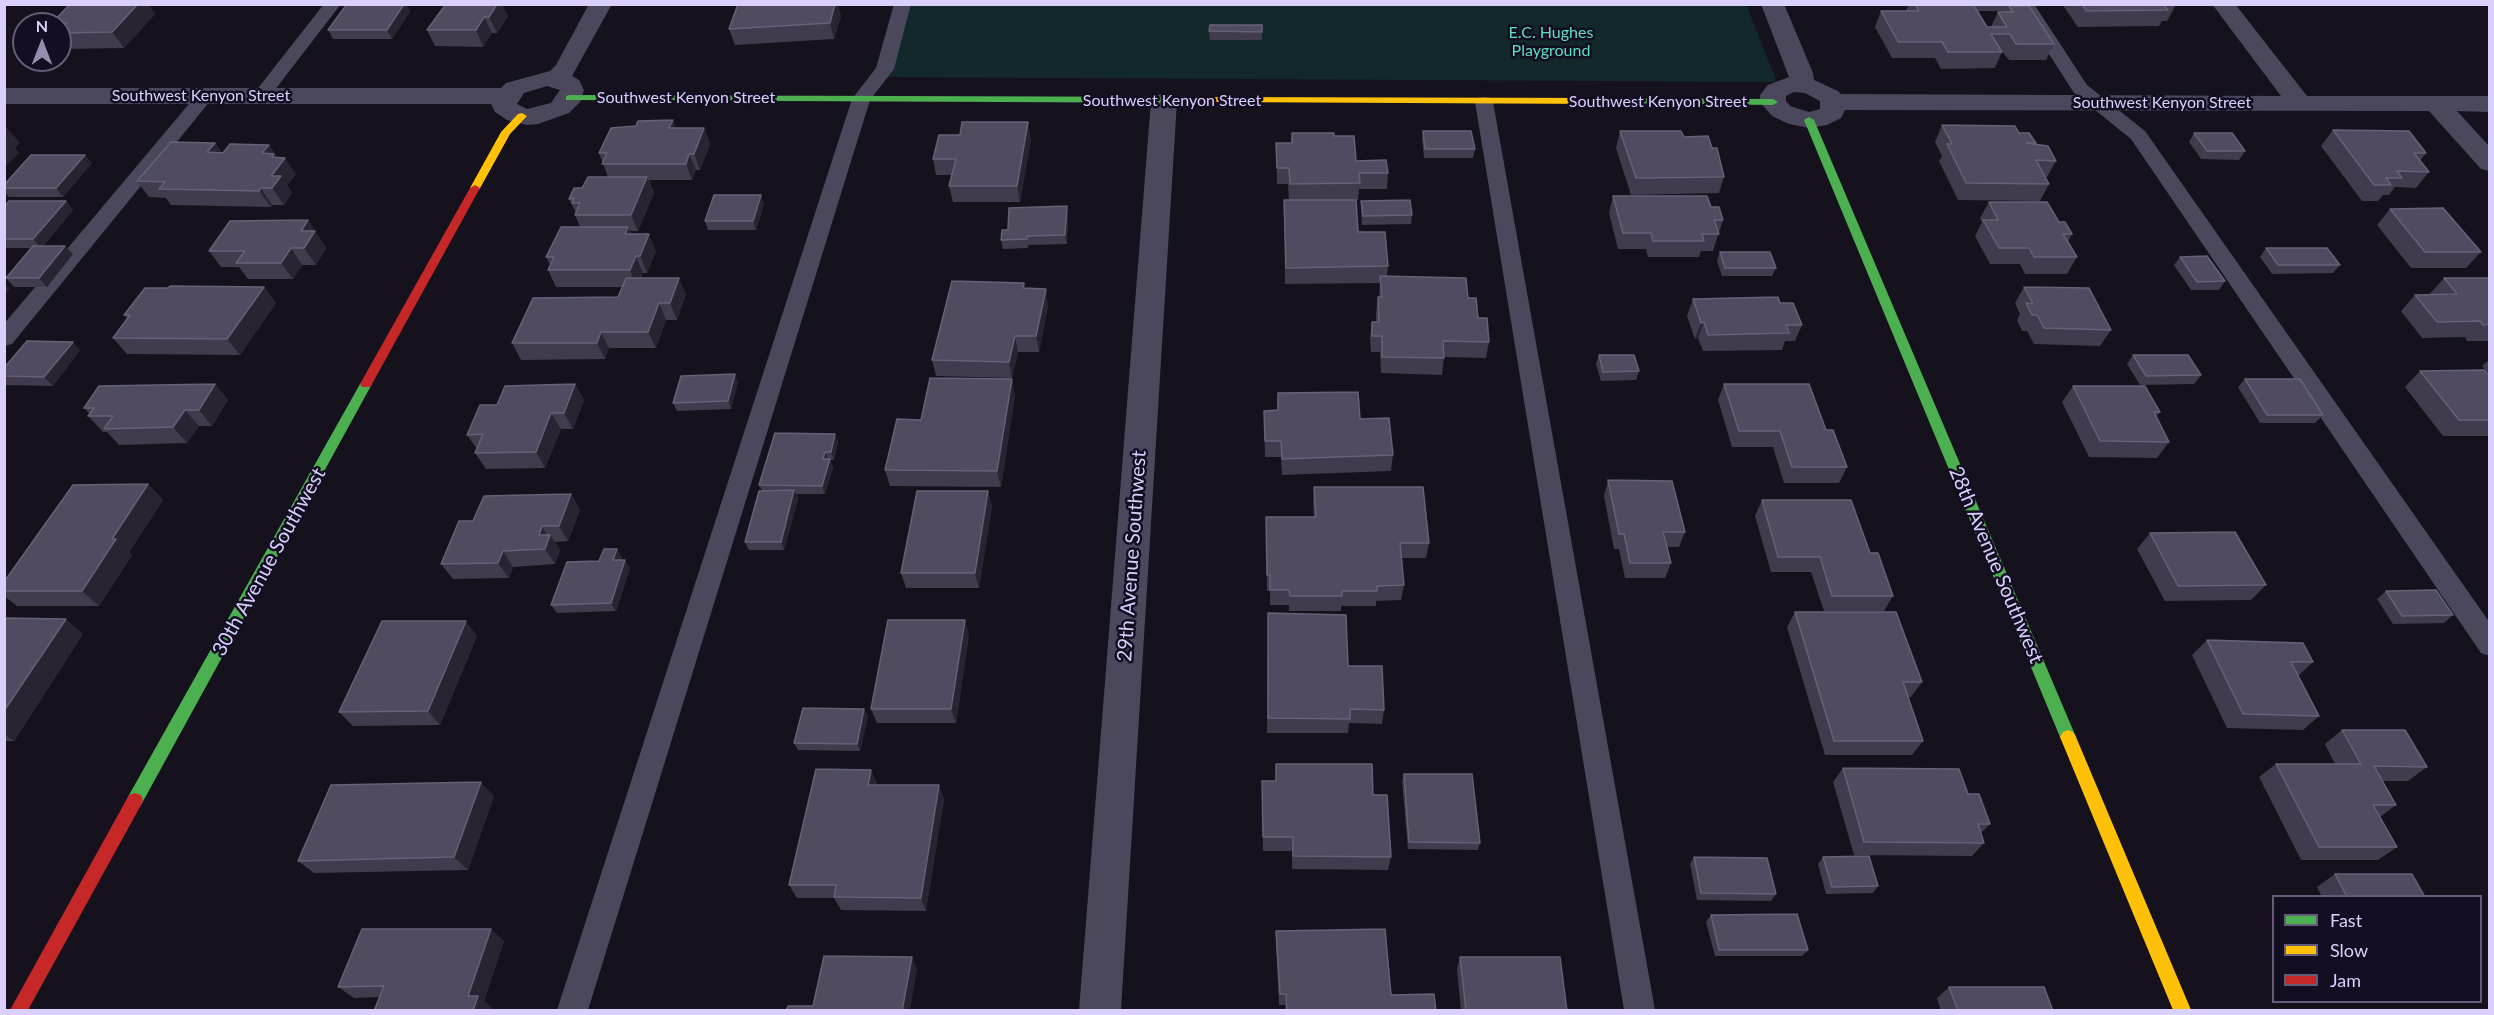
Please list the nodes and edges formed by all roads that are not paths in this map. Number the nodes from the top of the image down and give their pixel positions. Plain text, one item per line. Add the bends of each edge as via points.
1 (333, 4) edge
2 (601, 4) edge
3 (903, 4) edge
4 (1772, 4) edge
5 (2025, 4) edge
6 (2223, 4) edge
7 (1802, 85) junction
8 (563, 88) junction
9 (4, 96) edge
10 (206, 96) junction
11 (261, 96) junction
12 (506, 96) junction
13 (861, 99) junction
14 (1164, 101) junction
15 (1484, 102) junction
16 (1773, 102) junction
17 (1834, 102) junction
18 (2098, 103) junction
19 (2300, 104) junction
20 (2490, 104) edge
21 (2437, 105) junction
22 (522, 116) junction
23 (1809, 120) junction
24 (2490, 163) edge
25 (4, 339) edge
26 (2490, 645) edge
27 (19, 1011) edge
28 (572, 1011) edge
29 (1100, 1011) edge
30 (1640, 1011) edge
31 (2182, 1011) edge

1 - 11 lane
2 - 8 street via 566,68
3 - 13 lane via 885,69
4 - 7 street via 1801,73
5 - 18 lane via 2080,89
6 - 19 street
7 - 16 street via 1776,90
7 - 17 street via 1822,91
8 - 12 street via 546,78 525,83
8 - 13 street, Southwest Kenyon Street
8 - 22 street via 560,108
9 - 10 street, Southwest Kenyon Street
10 - 11 street, Southwest Kenyon Street
10 - 25 lane
11 - 12 street, Southwest Kenyon Street
12 - 22 street via 504,107
13 - 14 street, Southwest Kenyon Street
13 - 28 lane
14 - 15 street, Southwest Kenyon Street
14 - 29 street, 29th Avenue Southwest
15 - 16 street, Southwest Kenyon Street
15 - 30 lane
16 - 23 street via 1789,116
17 - 18 street, Southwest Kenyon Street
17 - 23 street via 1832,113
18 - 19 street, Southwest Kenyon Street
18 - 26 lane via 2138,135
19 - 21 street, Southwest Kenyon Street
20 - 21 street, Southwest Kenyon Street
21 - 24 street
22 - 27 street, 30th Avenue Southwest via 506,132
23 - 31 street, 28th Avenue Southwest

